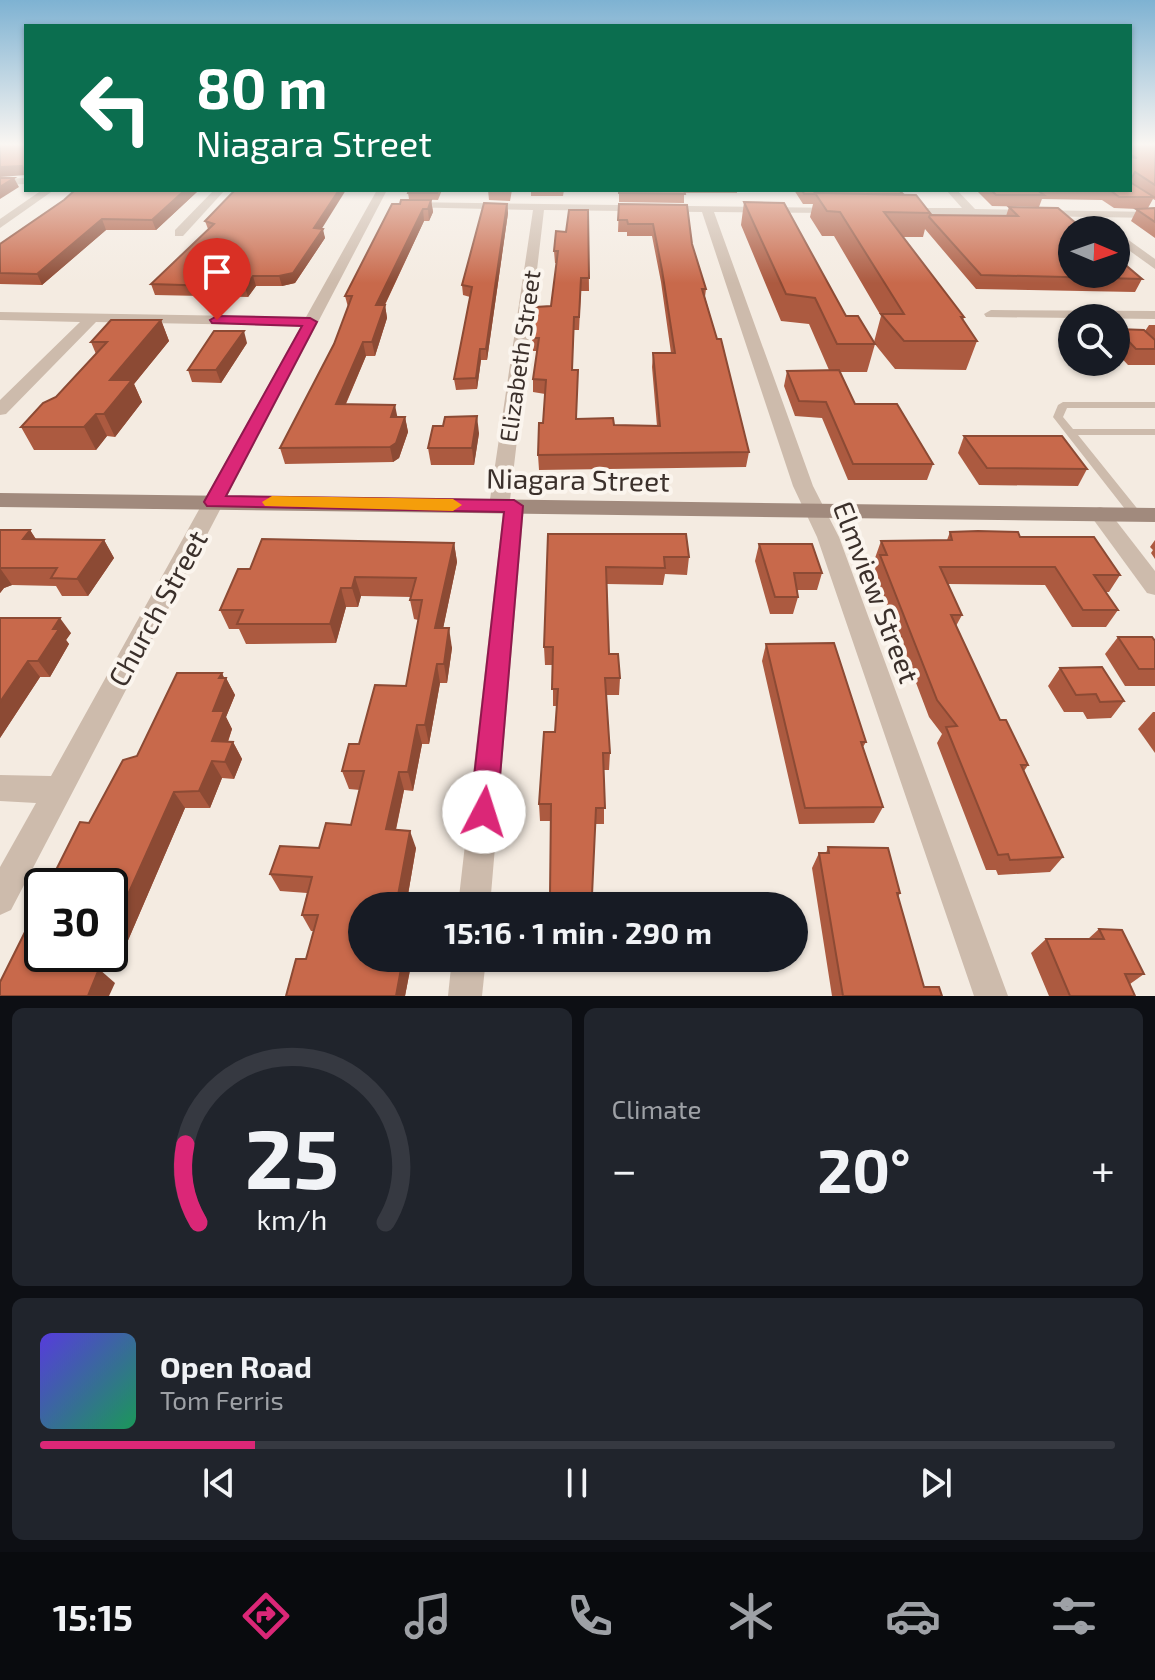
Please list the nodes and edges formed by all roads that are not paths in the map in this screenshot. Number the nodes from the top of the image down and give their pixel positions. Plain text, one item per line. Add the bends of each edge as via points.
1 (46, 192) edge
2 (218, 192) edge
3 (595, 192) edge
4 (953, 192) edge
5 (380, 195) edge
6 (1142, 198) edge
7 (539, 206) junction
8 (595, 207) junction
9 (1155, 207) edge
10 (707, 209) junction
11 (860, 210) edge
12 (892, 211) edge
13 (972, 212) junction
14 (1089, 214) junction
15 (1155, 215) edge
16 (1092, 216) edge
17 (0, 224) edge
18 (179, 233) dead end
19 (1130, 246) edge
20 (1155, 265) edge
21 (991, 314) dead end
22 (1155, 315) edge
23 (0, 316) edge
24 (93, 317) junction
25 (310, 322) junction
26 (1155, 405) edge
27 (0, 410) edge
28 (1070, 432) junction
29 (1155, 432) edge
30 (0, 500) edge
31 (213, 502) junction
32 (506, 506) junction
33 (815, 511) junction
34 (1100, 514) junction
35 (1146, 515) edge
36 (1155, 587) edge
37 (0, 788) edge
38 (58, 790) junction
39 (475, 892) edge
40 (0, 899) edge
41 (468, 972) edge
42 (465, 996) edge
43 (991, 996) edge

1 - 17 street
2 - 18 street
3 - 8 street
4 - 13 street
5 - 7 street via 463,205
5 - 25 street, Church Street
6 - 9 street
7 - 8 street
7 - 32 street, Elizabeth Street
8 - 10 street
10 - 11 street via 778,204
10 - 33 street, Elmview Street
12 - 13 street
13 - 14 street
14 - 15 street
14 - 16 street
19 - 20 street
21 - 22 street
23 - 24 street
24 - 25 street
24 - 27 street
25 - 31 street, Church Street
26 - 28 lane via 1063,405 1058,417
28 - 29 lane
28 - 35 lane
30 - 31 main road, Niagara Street
31 - 32 main road, Niagara Street
31 - 38 street, Church Street
32 - 33 main road, Niagara Street
32 - 39 street, Elizabeth Street
33 - 34 main road, Niagara Street
33 - 43 street, Elmview Street
34 - 35 main road, Niagara Street
34 - 36 street
37 - 38 street
38 - 40 street, Church Street
41 - 42 street

